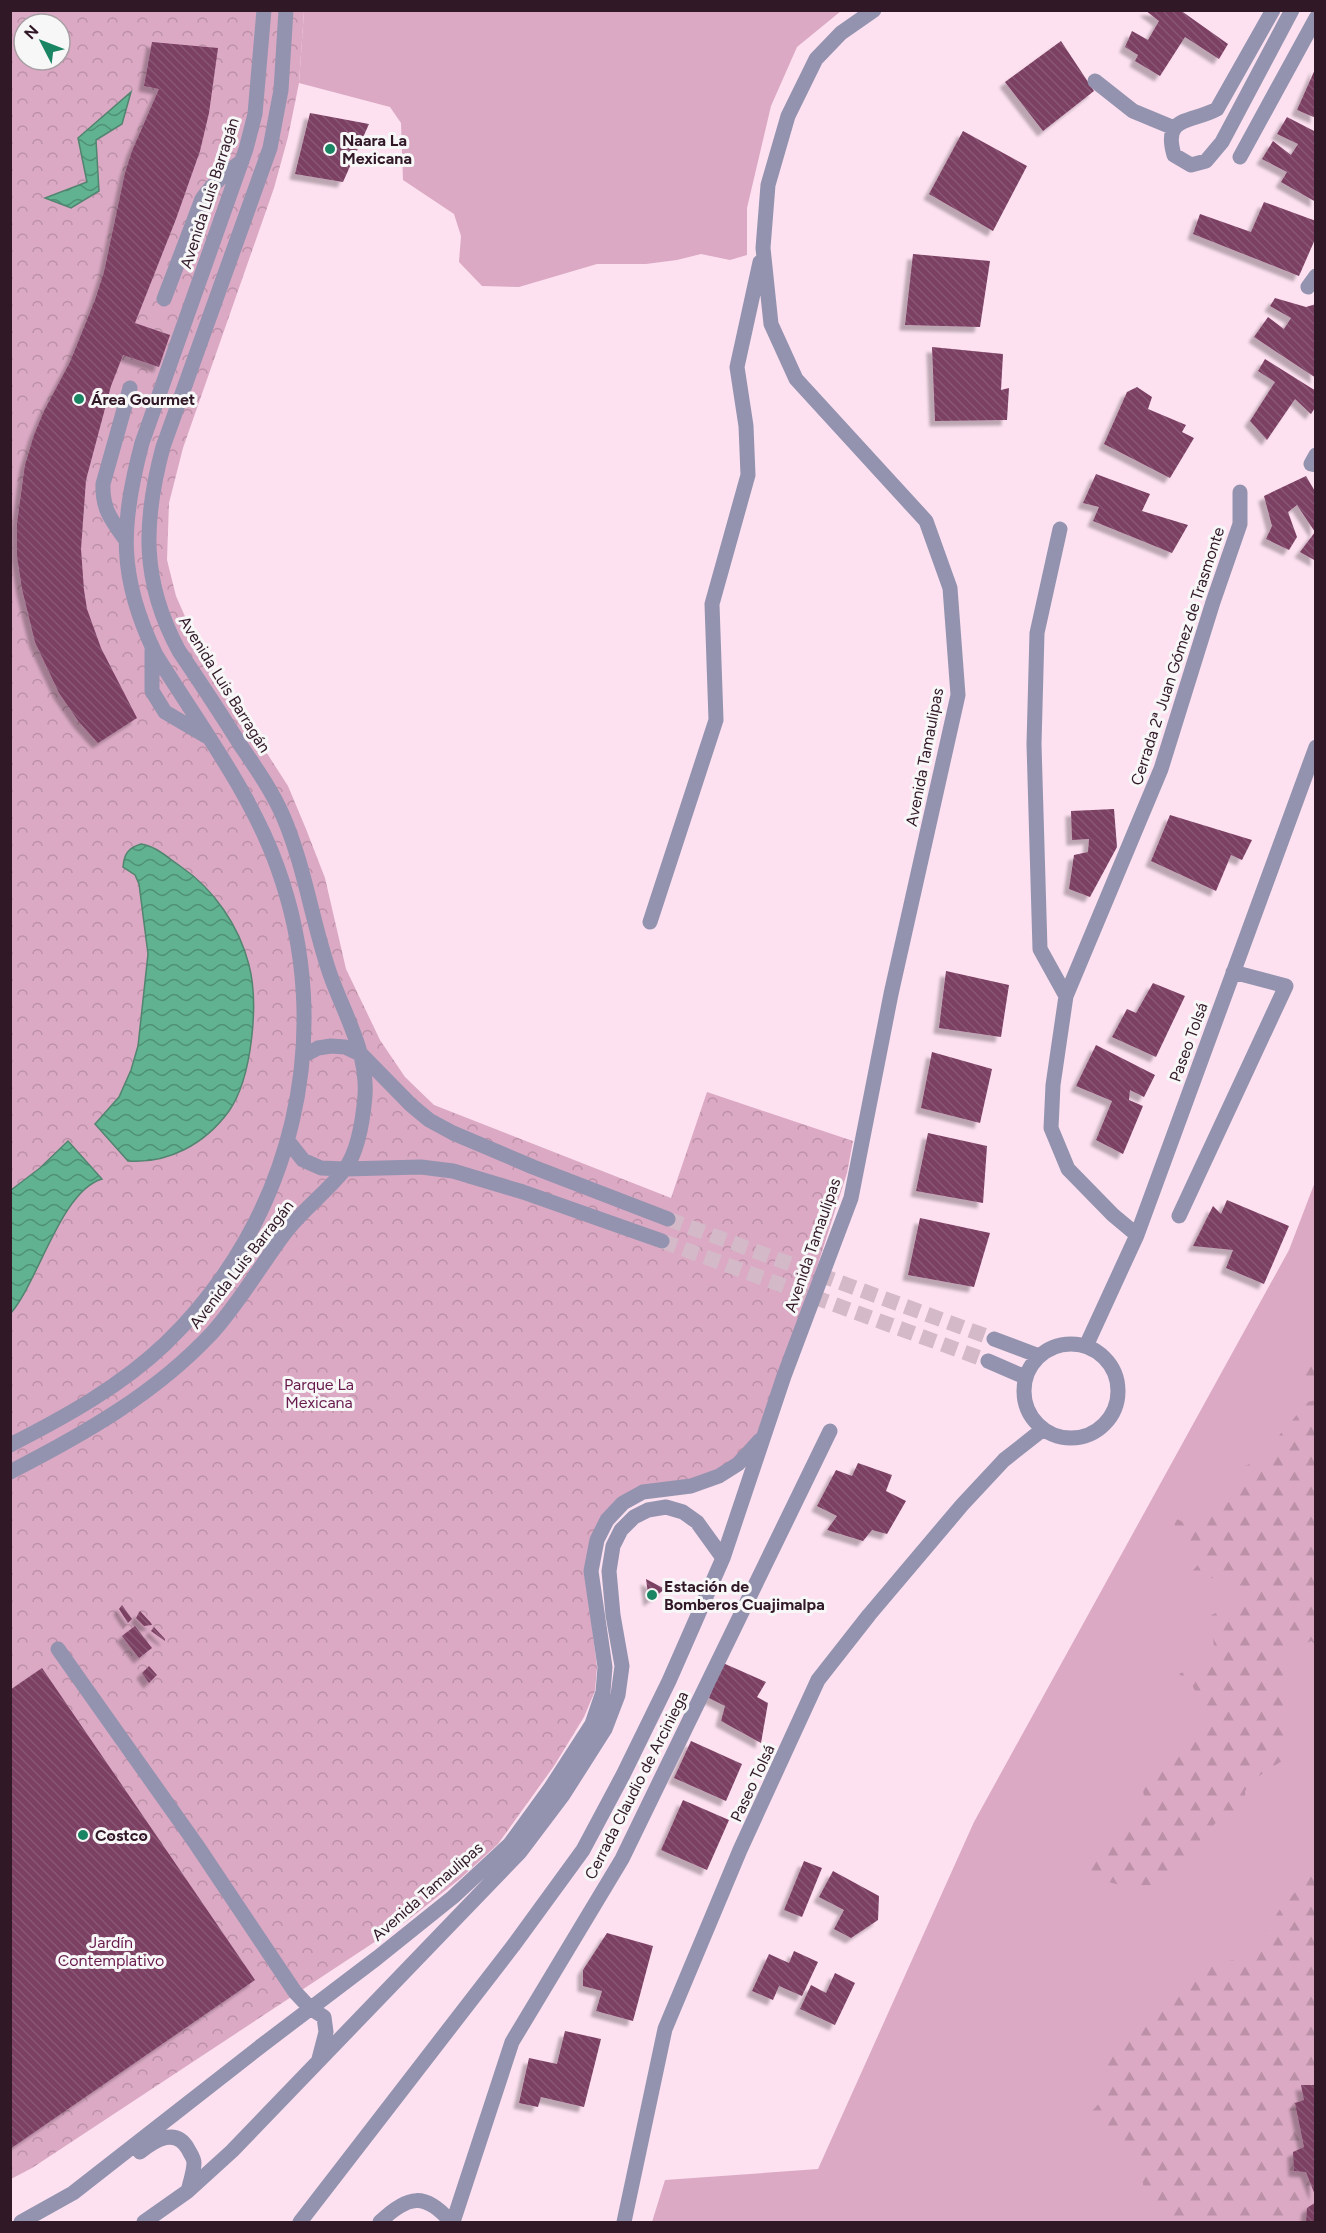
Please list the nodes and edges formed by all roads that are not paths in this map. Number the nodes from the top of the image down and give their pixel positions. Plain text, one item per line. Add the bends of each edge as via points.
1 (264, 10) edge
2 (286, 10) edge
3 (1273, 10) edge
4 (1292, 10) edge
5 (876, 12) edge
6 (1316, 18) edge
7 (1095, 81) dead end
8 (1174, 128) junction
9 (1240, 157) dead end
10 (242, 161) junction
11 (763, 248) junction
12 (164, 299) dead end
13 (130, 388) dead end
14 (1316, 455) edge
15 (1316, 465) edge
16 (1240, 492) dead end
17 (1060, 529) dead end
18 (125, 539) junction
19 (149, 555) junction
20 (126, 556) junction
21 (152, 647) junction
22 (208, 738) junction
23 (1316, 747) edge
24 (650, 922) dead end
25 (1233, 972) junction
26 (1066, 996) junction
27 (362, 1055) junction
28 (303, 1056) junction
29 (288, 1141) junction
30 (345, 1169) junction
31 (1179, 1215) dead end
32 (668, 1219) tunnel mouth
33 (1137, 1235) junction
34 (662, 1241) tunnel mouth
35 (994, 1339) tunnel mouth
36 (1086, 1346) junction
37 (1039, 1356) junction
38 (988, 1361) tunnel mouth
39 (1025, 1377) junction
40 (1041, 1430) junction
41 (830, 1431) dead end
42 (764, 1436) junction
43 (10, 1445) edge
44 (10, 1472) edge
45 (723, 1558) junction
46 (58, 1649) dead end
47 (310, 2008) junction
48 (318, 2062) junction
49 (188, 2191) junction
50 (73, 2193) junction
51 (10, 2216) edge
52 (20, 2223) edge
53 (144, 2223) edge
54 (300, 2223) edge
55 (380, 2223) edge
56 (452, 2223) edge
57 (624, 2223) edge

1 - 10 street, Avenida Luis Barragán via 255,114
2 - 19 street, Avenida Luis Barragán via 281,90 270,148 163,447 152,497
3 - 8 street via 1217,109 1182,121
4 - 8 street via 1222,142 1206,161 1191,165 1174,155 1170,141
5 - 11 street, Avenida Tamaulipas via 841,33 816,59 788,116 768,185
6 - 9 street
7 - 8 street via 1132,111
10 - 12 street via 202,199
10 - 18 street, Avenida Luis Barragán via 142,443
11 - 24 street via 737,367 748,475 712,604 716,720
11 - 42 street, Avenida Tamaulipas via 771,324 796,379 926,521 950,588 958,695 891,994 851,1198
13 - 18 street via 102,498 106,512
14 - 15 street via 1311,464
16 - 26 street, Cerrada 2ª Juan Gómez de Trasmonte via 1240,524 1161,769
17 - 26 street via 1037,633 1034,744 1040,949
18 - 20 street, Avenida Luis Barragán
19 - 20 street
19 - 27 street, Avenida Luis Barragán via 155,592 168,630 282,814 331,976
20 - 21 street, Avenida Luis Barragán via 135,606
21 - 22 street, Avenida Luis Barragán
21 - 22 street via 152,691 156,698 165,712
22 - 28 street, Avenida Luis Barragán via 251,807 287,899 301,966
23 - 25 street, Paseo Tolsá
25 - 31 street via 1286,986
25 - 33 street, Paseo Tolsá
26 - 33 street, Cerrada 2ª Juan Gómez de Trasmonte via 1051,1128 1068,1169
27 - 28 street, Avenida Luis Barragán via 331,1046
27 - 30 street, Avenida Luis Barragán via 365,1073 360,1132
27 - 32 street, Avenida Luis Barragán via 411,1105 453,1133
28 - 29 street, Avenida Luis Barragán
29 - 30 street via 312,1165
29 - 43 street, Avenida Luis Barragán via 246,1242 189,1320 114,1384
30 - 34 street via 422,1167 469,1175
30 - 44 street, Avenida Luis Barragán via 285,1232 234,1306 187,1358 110,1418
33 - 36 street, Paseo Tolsá
35 - 37 street
36 - 37 street via 1061,1345
36 - 40 street via 1104,1356 1116,1374 1119,1394 1113,1414 1100,1430 1081,1438 1060,1438
37 - 39 street
38 - 39 street
39 - 40 street via 1027,1412
40 - 57 street, Paseo Tolsá via 1004,1460 962,1505 818,1680 740,1850 665,2029
41 - 56 street, Cerrada Claudio de Arciniega via 622,1859 512,2042
42 - 45 street, Avenida Tamaulipas
42 - 47 street, Avenida Tamaulipas via 738,1464 719,1476 691,1486 643,1492 623,1503 607,1520 597,1540 591,1571 605,1667 603,1692 592,1724 510,1844 453,1898
45 - 48 street via 697,1522 666,1507 634,1517 621,1530 613,1546 609,1571 622,1665 618,1695 605,1729 520,1852
45 - 54 street, Avenida Tamaulipas via 664,1692 583,1850
46 - 47 street
47 - 48 street via 324,2017 325,2023
47 - 50 street, Avenida Tamaulipas
48 - 49 street
49 - 50 street via 194,2162 184,2143 172,2136 154,2141 86,2192
49 - 53 street
50 - 52 street, Avenida Tamaulipas
51 - 52 street
55 - 56 street via 396,2208 414,2199 427,2201

